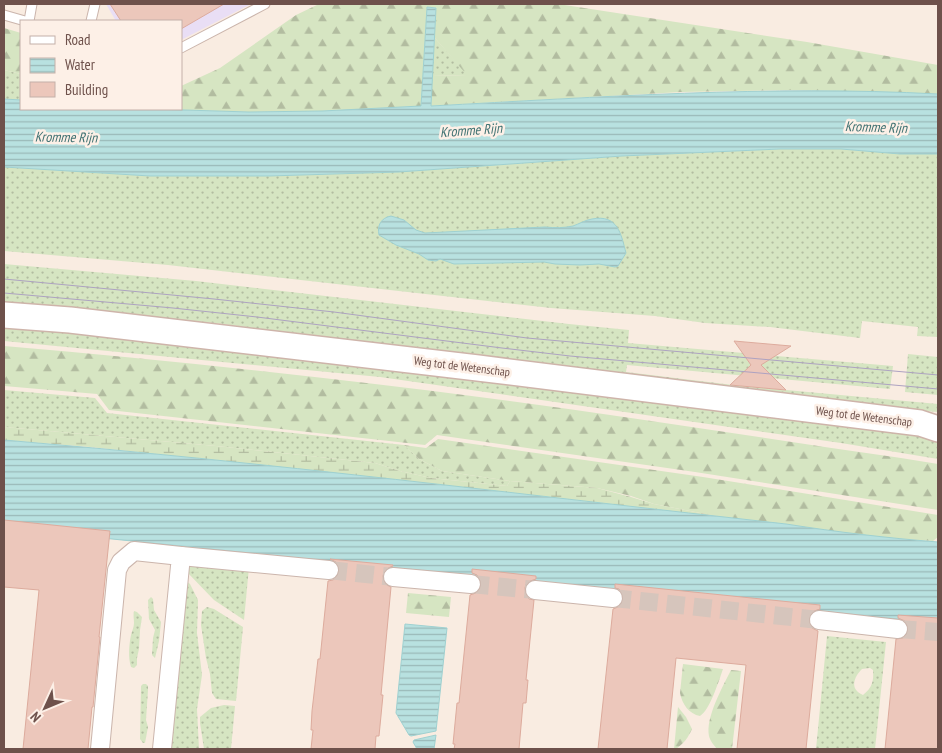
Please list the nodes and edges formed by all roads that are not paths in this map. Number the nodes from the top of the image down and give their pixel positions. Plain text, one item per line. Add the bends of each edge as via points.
1 (32, 4) edge
2 (95, 4) edge
3 (265, 4) edge
4 (4, 15) edge
5 (23, 20) edge
6 (27, 20) edge
7 (91, 20) edge
8 (182, 47) edge
9 (4, 315) edge
10 (932, 424) edge
11 (182, 556) junction
12 (329, 570) tunnel mouth
13 (393, 577) tunnel mouth
14 (471, 584) tunnel mouth
15 (535, 590) tunnel mouth
16 (613, 598) tunnel mouth
17 (819, 620) tunnel mouth
18 (898, 629) tunnel mouth
19 (100, 749) edge
20 (162, 749) edge

1 - 6 lane
2 - 7 lane
3 - 8 lane
4 - 5 lane
9 - 10 main road, Weg tot de Wetenschap via 497,370
11 - 12 street
11 - 19 street via 134,551 117,570
11 - 20 street
13 - 14 street
15 - 16 street
17 - 18 street

